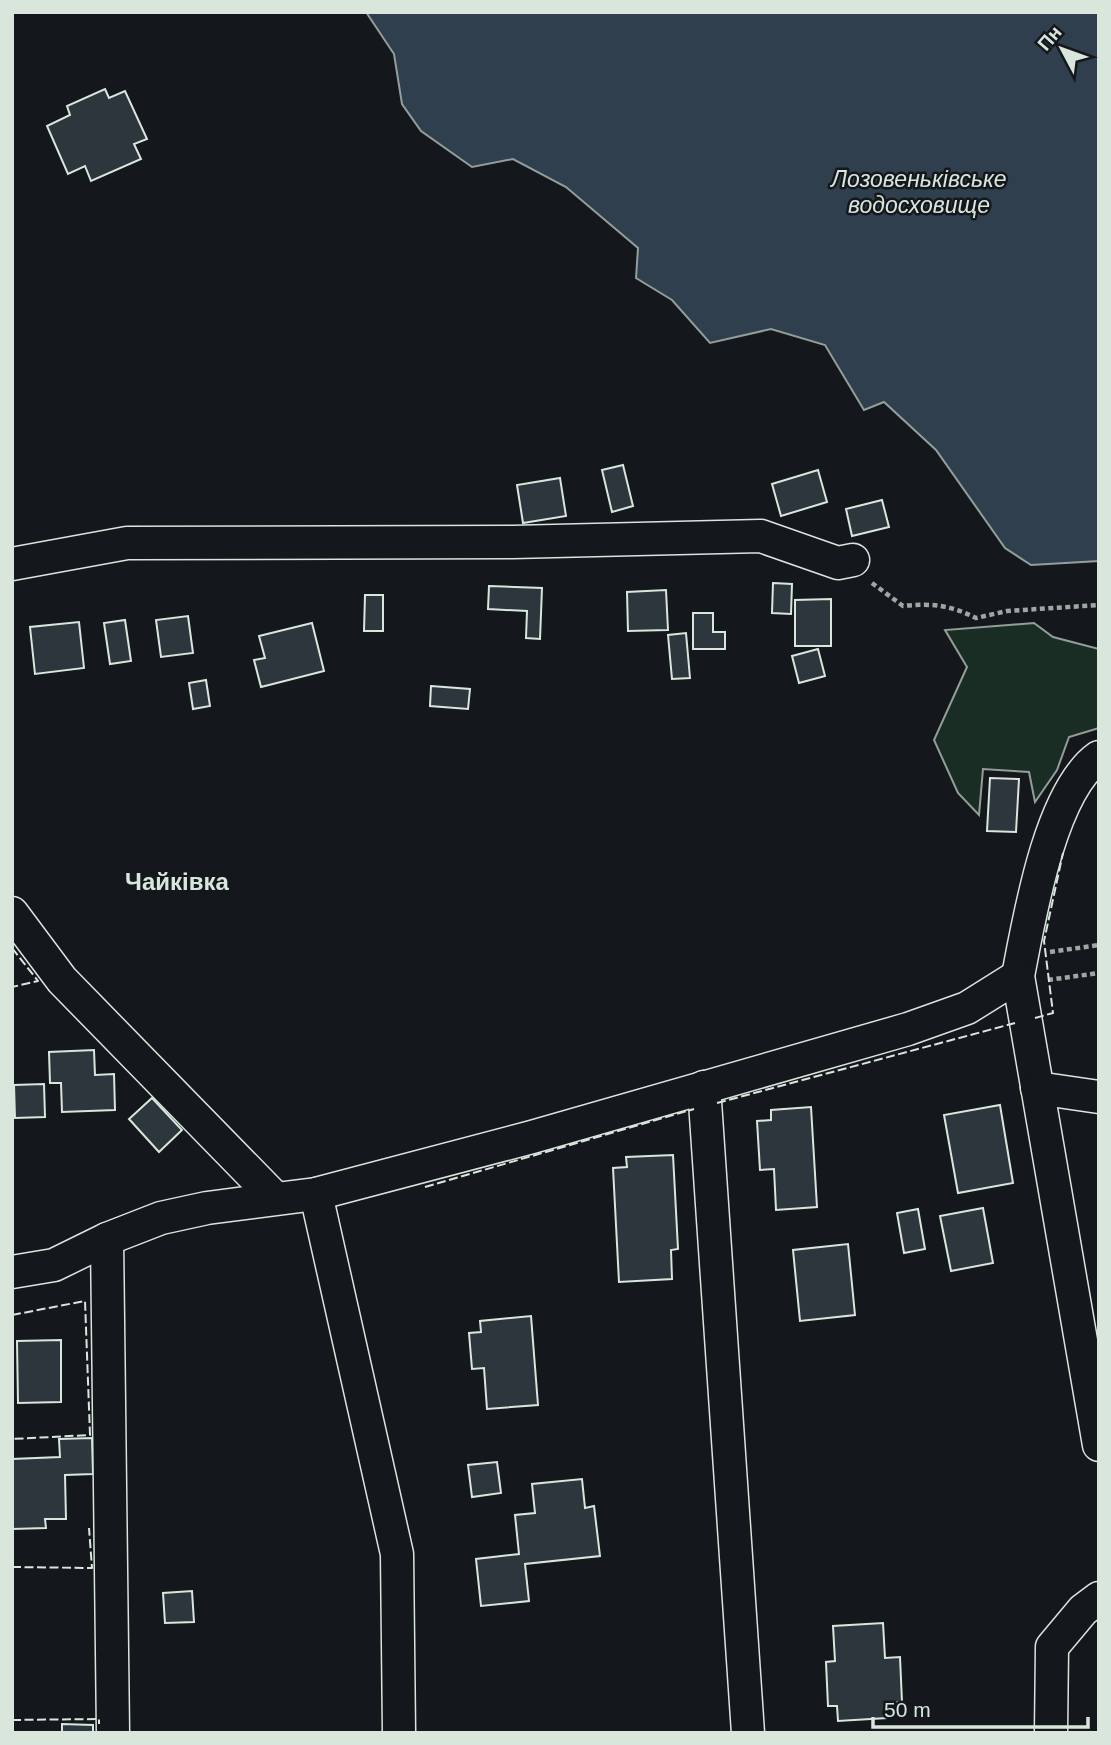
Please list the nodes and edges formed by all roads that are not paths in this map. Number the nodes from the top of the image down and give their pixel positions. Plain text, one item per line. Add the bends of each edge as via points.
1 (845, 561) road end
2 (12, 564) edge
3 (1099, 757) edge
4 (12, 913) edge
5 (1018, 976) junction
6 (704, 1087) junction
7 (1037, 1088) junction
8 (1099, 1097) edge
9 (316, 1194) junction
10 (275, 1198) junction
11 (107, 1239) junction
12 (12, 1272) edge
13 (1099, 1445) edge
14 (1099, 1598) edge
15 (113, 1733) edge
16 (399, 1733) edge
17 (748, 1733) edge
18 (1051, 1733) edge

1 - 2 street via 761,536 127,543
3 - 5 street via 1076,782 1059,814 1033,899
4 - 10 street via 62,981
5 - 6 street via 955,1013
5 - 7 street
6 - 9 street
6 - 17 street
7 - 8 street
7 - 13 street
9 - 10 street
9 - 16 street via 397,1554
10 - 11 street via 161,1218
11 - 12 street via 54,1265
11 - 15 street
14 - 18 street via 1052,1647

